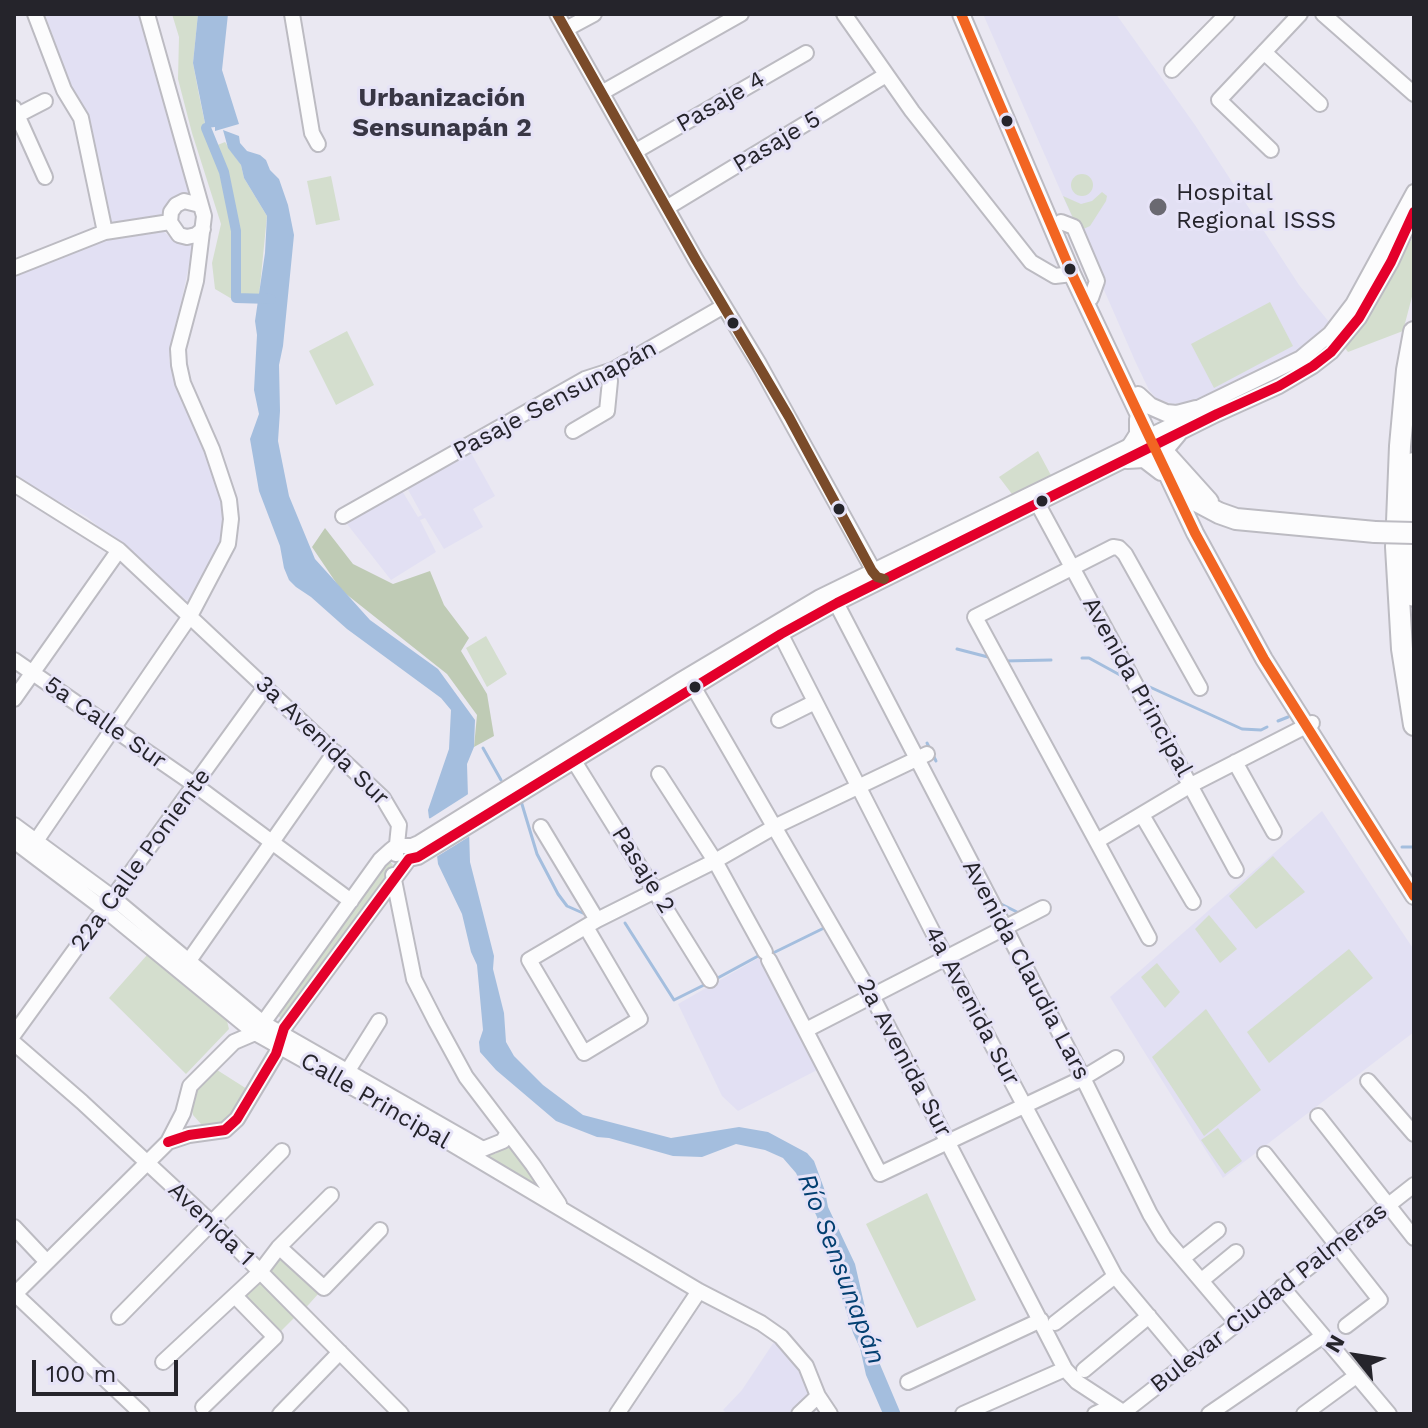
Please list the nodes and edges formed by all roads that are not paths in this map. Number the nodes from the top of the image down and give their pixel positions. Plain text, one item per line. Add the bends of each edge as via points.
1 (35, 14) edge
2 (147, 14) edge
3 (292, 14) edge
4 (557, 14) edge
5 (594, 14) edge
6 (741, 14) edge
7 (844, 14) edge
8 (961, 14) edge
9 (969, 14) edge
10 (1227, 14) edge
11 (1300, 14) edge
12 (1323, 14) edge
13 (566, 29) junction
14 (1264, 52) junction
15 (806, 53) dead end
16 (1172, 70) dead end
17 (886, 75) junction
18 (603, 92) junction
19 (1414, 94) edge
20 (45, 101) dead end
21 (1320, 104) dead end
22 (15, 113) edge
23 (318, 144) dead end
24 (1271, 150) dead end
25 (636, 151) junction
26 (45, 177) dead end
27 (1414, 192) edge
28 (200, 205) junction
29 (668, 207) junction
30 (1414, 212) edge
31 (170, 222) junction
32 (203, 229) junction
33 (105, 232) junction
34 (14, 268) edge
35 (1072, 274) junction
36 (724, 306) junction
37 (1414, 332) edge
38 (608, 373) junction
39 (1138, 395) junction
40 (1201, 407) junction
41 (1137, 414) junction
42 (573, 431) dead end
43 (1178, 434) joint
44 (1155, 443) junction
45 (1129, 452) junction
46 (1414, 463) edge
47 (1168, 479) junction
48 (14, 484) edge
49 (1185, 495) junction
50 (1035, 499) junction
51 (1219, 513) junction
52 (343, 516) dead end
53 (1414, 533) edge
54 (119, 550) junction
55 (1412, 559) junction
56 (1072, 567) junction
57 (876, 578) junction
58 (1414, 580) edge
59 (1414, 596) edge
60 (834, 598) junction
61 (190, 616) junction
62 (778, 629) junction
63 (14, 660) edge
64 (694, 672) junction
65 (32, 673) junction
66 (681, 680) junction
67 (266, 686) junction
68 (694, 688) junction
69 (1200, 688) dead end
70 (14, 699) edge
71 (815, 702) junction
72 (779, 720) dead end
73 (1309, 724) junction
74 (1414, 725) edge
75 (112, 730) junction
76 (335, 752) junction
77 (570, 755) junction
78 (922, 757) junction
79 (1235, 762) junction
80 (659, 774) dead end
81 (195, 785) junction
82 (1191, 785) junction
83 (858, 788) junction
84 (1142, 815) junction
85 (14, 825) edge
86 (776, 826) junction
87 (541, 827) dead end
88 (1274, 832) dead end
89 (14, 841) edge
90 (36, 841) junction
91 (1097, 841) junction
92 (273, 843) junction
93 (396, 846) junction
94 (415, 853) junction
95 (715, 861) junction
96 (1236, 870) dead end
97 (393, 880) junction
98 (1414, 880) edge
99 (656, 890) junction
100 (1414, 896) edge
101 (351, 901) junction
102 (1193, 902) dead end
103 (108, 903) junction
104 (1043, 908) dead end
105 (592, 924) junction
106 (1004, 928) junction
107 (1149, 938) dead end
108 (946, 958) junction
109 (188, 962) junction
110 (710, 980) dead end
111 (872, 996) junction
112 (379, 1021) dead end
113 (259, 1028) junction
114 (806, 1030) junction
115 (14, 1034) edge
116 (280, 1039) junction
117 (14, 1043) edge
118 (1116, 1058) dead end
119 (347, 1072) junction
120 (1083, 1078) junction
121 (1368, 1081) dead end
122 (1025, 1105) junction
123 (183, 1113) junction
124 (1318, 1116) dead end
125 (508, 1132) junction
126 (209, 1133) junction
127 (1414, 1134) edge
128 (948, 1141) junction
129 (168, 1142) junction
130 (282, 1151) dead end
131 (1265, 1154) dead end
132 (483, 1156) junction
133 (146, 1162) junction
134 (1414, 1185) edge
135 (331, 1195) dead end
136 (1388, 1205) junction
137 (562, 1209) junction
138 (212, 1223) junction
139 (14, 1227) edge
140 (380, 1230) dead end
141 (1218, 1230) dead end
142 (1414, 1238) edge
143 (1337, 1244) junction
144 (279, 1247) junction
145 (1236, 1252) dead end
146 (1183, 1258) junction
147 (47, 1262) junction
148 (260, 1272) junction
149 (1115, 1276) junction
150 (1202, 1280) junction
151 (1282, 1287) junction
152 (699, 1291) junction
153 (14, 1294) edge
154 (235, 1296) junction
155 (1149, 1316) junction
156 (119, 1317) dead end
157 (1051, 1323) junction
158 (1237, 1323) junction
159 (1346, 1326) dead end
160 (1323, 1336) junction
161 (340, 1352) junction
162 (163, 1362) dead end
163 (1187, 1362) junction
164 (1081, 1369) junction
165 (1356, 1376) junction
166 (908, 1382) dead end
167 (818, 1396) junction
168 (203, 1407) dead end
169 (1121, 1411) edge
170 (142, 1414) edge
171 (280, 1414) edge
172 (401, 1414) edge
173 (617, 1414) edge
174 (799, 1414) edge
175 (830, 1414) edge
176 (963, 1414) edge
177 (1095, 1414) edge
178 (1209, 1414) edge
179 (1304, 1414) edge
180 (1389, 1414) edge

1 - 33 street via 64,90 81,118
2 - 28 street
3 - 23 street
4 - 13 street
5 - 13 street
6 - 18 street
7 - 17 street
8 - 35 main road
9 - 39 main road
10 - 16 street
11 - 14 street
12 - 19 street
13 - 18 street
14 - 21 street
14 - 24 street via 1219,100
15 - 25 street, Pasaje 4
17 - 29 street, Pasaje 5
17 - 35 street via 1031,262 1055,276
18 - 25 street
20 - 22 street
22 - 26 street
25 - 29 street
27 - 40 street via 1353,304 1330,334 1301,358
28 - 31 street via 176,205
28 - 32 street
29 - 36 street
30 - 43 street via 1374,294 1331,352 1279,386
31 - 32 street via 187,237
31 - 33 street
32 - 61 street via 179,365 229,500 231,519 228,544
33 - 34 street
35 - 41 main road
36 - 38 street, Pasaje Sensunapán
36 - 57 street
37 - 74 highway via 1400,446 1396,547 1402,649
38 - 42 street via 607,411
38 - 52 street, Pasaje Sensunapán via 585,379
39 - 40 main road via 1166,413
39 - 44 main road
40 - 44 street
41 - 44 main road
41 - 45 main road via 1140,429
43 - 44 main road
44 - 45 street
44 - 47 main road
44 - 49 main road
44 - 51 highway
45 - 47 main road
45 - 50 street
46 - 55 highway
47 - 73 main road via 1264,659
48 - 54 street, 3a Avenida Sur
49 - 51 highway
49 - 73 main road
50 - 56 street, Avenida Principal
50 - 57 street
51 - 53 highway, bridge via 1259,522
54 - 61 street, 3a Avenida Sur
54 - 65 street
55 - 58 highway
55 - 59 highway
56 - 69 street via 1113,547 1123,551
56 - 82 street, Avenida Principal
56 - 91 street via 975,617
57 - 60 street
60 - 62 street
60 - 78 street, Avenida Claudia Lars
61 - 67 street, 3a Avenida Sur
61 - 75 street
62 - 64 street
62 - 68 street
62 - 71 street, 4a Avenida Sur
63 - 65 street, 5a Calle Sur
64 - 66 street
64 - 68 street
65 - 70 street
65 - 75 street, 5a Calle Sur
66 - 68 street
66 - 77 street
67 - 76 street, 3a Avenida Sur
67 - 81 street, 22a Calle Poniente
68 - 77 street
68 - 86 street, 2a Avenida Sur
71 - 72 street
71 - 83 street, 4a Avenida Sur
73 - 79 street
73 - 98 main road
73 - 100 main road
75 - 81 street, 5a Calle Sur
75 - 90 street
76 - 92 street
76 - 93 street, 3a Avenida Sur via 387,802 399,825
77 - 94 street
77 - 99 street, Pasaje 2
78 - 83 street
78 - 106 street, Avenida Claudia Lars
79 - 82 street
79 - 88 street
80 - 95 street
81 - 92 street, 5a Calle Sur
81 - 103 street, 22a Calle Poniente
82 - 84 street
82 - 96 street, Avenida Principal
83 - 86 street
83 - 108 street, 4a Avenida Sur
84 - 91 street
84 - 102 street
85 - 90 street
86 - 95 street
86 - 111 street, 2a Avenida Sur
87 - 105 street
89 - 103 street
90 - 103 street
91 - 107 street
92 - 101 street, 5a Calle Sur
92 - 109 street
93 - 94 street via 412,846
93 - 97 street, 3a Avenida Sur
93 - 101 street
94 - 97 street, Calle Principal
95 - 99 street
95 - 114 street
97 - 116 street, Calle Principal
97 - 125 street, 3a Avenida Sur via 414,979 466,1077
99 - 105 street
99 - 110 street, Pasaje 2
101 - 113 street
103 - 109 street
103 - 113 street
103 - 115 street, 22a Calle Poniente
104 - 106 street
105 - 105 street via 529,960 584,1053 640,1019
106 - 108 street
106 - 120 street, Avenida Claudia Lars
108 - 111 street
108 - 122 street, 4a Avenida Sur
109 - 113 street
111 - 114 street
111 - 128 street, 2a Avenida Sur
112 - 119 street
113 - 116 street
113 - 123 street via 234,1042 190,1086
114 - 128 street via 880,1174
116 - 119 street, Calle Principal
116 - 126 street via 237,1119 225,1130
116 - 132 street, Calle Principal
117 - 133 street, Avenida 1
118 - 120 street
119 - 132 street, Calle Principal
120 - 122 street
120 - 146 street, Avenida Claudia Lars via 1150,1214
121 - 127 street
122 - 128 street
122 - 149 street, 4a Avenida Sur
123 - 126 street via 193,1126
123 - 129 street
124 - 136 street
125 - 132 street
125 - 137 street, 3a Avenida Sur
126 - 129 street
128 - 157 street, 2a Avenida Sur
129 - 133 street
130 - 138 street
131 - 143 street
132 - 137 street, Calle Principal
133 - 138 street, Avenida 1
133 - 147 street
134 - 136 street, Bulevar Ciudad Palmeras
135 - 144 street
136 - 142 street
136 - 143 street, Bulevar Ciudad Palmeras
137 - 152 street, Calle Principal
138 - 148 street, Avenida 1
138 - 156 street
139 - 147 street
140 - 144 street via 324,1288
141 - 146 street
143 - 151 street, Bulevar Ciudad Palmeras
143 - 159 street via 1380,1300
144 - 148 street
145 - 150 street
146 - 150 street, Avenida Claudia Lars
147 - 153 street
148 - 154 street
148 - 161 street, Avenida 1
149 - 155 street, 4a Avenida Sur
149 - 157 street
150 - 158 street, Avenida Claudia Lars
151 - 158 street, Bulevar Ciudad Palmeras
151 - 160 street
152 - 167 street, Calle Principal via 781,1337 806,1366
152 - 173 street
153 - 170 street
154 - 162 street
154 - 168 street via 275,1337
155 - 163 street, 4a Avenida Sur
155 - 164 street
157 - 164 street, 2a Avenida Sur
157 - 166 street
158 - 163 street, Bulevar Ciudad Palmeras
160 - 165 street
160 - 178 street
161 - 171 street
161 - 172 street, Avenida 1
163 - 169 street, Bulevar Ciudad Palmeras
164 - 169 street, 2a Avenida Sur via 1077,1382
164 - 176 street
165 - 179 street
165 - 180 street
167 - 174 street
167 - 175 street, Calle Principal
169 - 177 street, Bulevar Ciudad Palmeras

